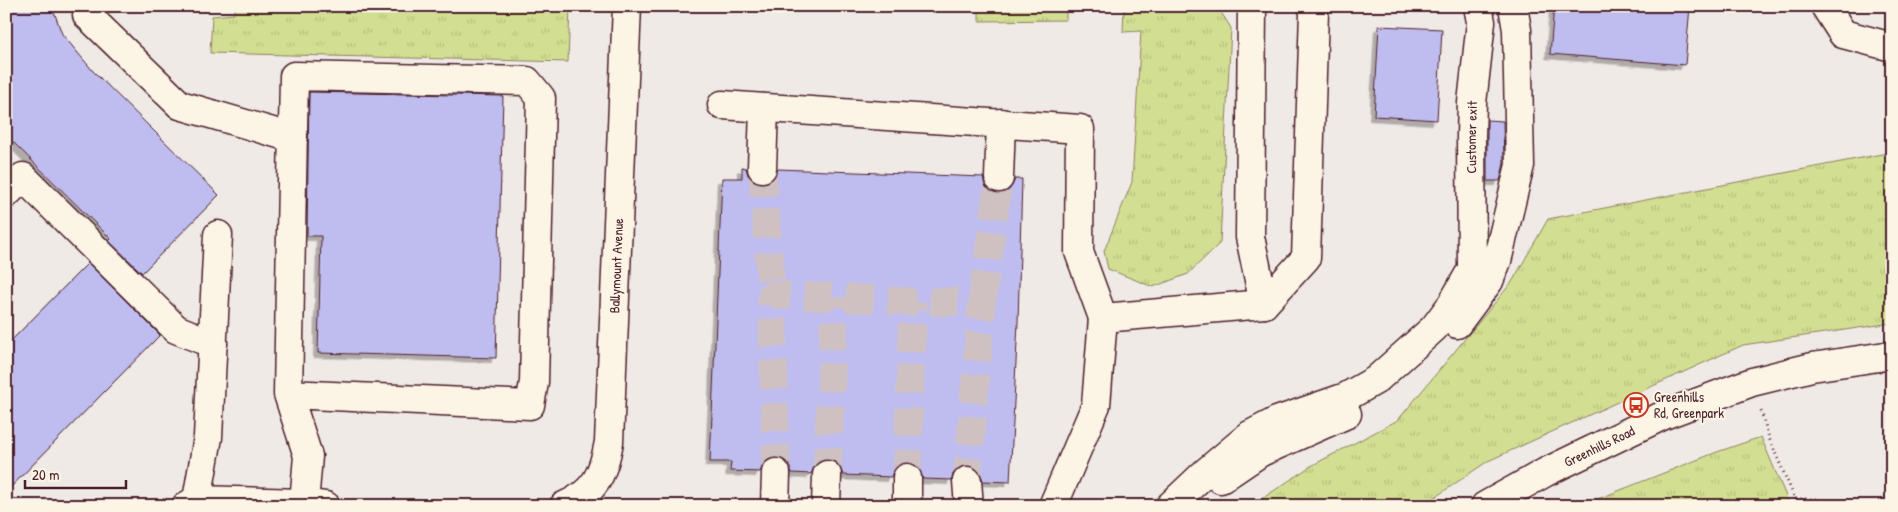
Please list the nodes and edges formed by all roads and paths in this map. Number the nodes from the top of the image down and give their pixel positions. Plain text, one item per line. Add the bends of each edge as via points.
1 (627, 6) edge
2 (1252, 6) edge
3 (1312, 6) edge
4 (1478, 6) edge
5 (1513, 6) edge
6 (1825, 6) edge
7 (87, 15) dead end
8 (1892, 47) edge
9 (722, 105) dead end
10 (764, 108) junction
11 (1001, 123) junction
12 (293, 138) junction
13 (762, 168) tunnel mouth
14 (999, 178) tunnel mouth
15 (6, 194) edge
16 (218, 235) dead end
17 (1264, 304) junction
18 (1103, 318) junction
19 (213, 344) junction
20 (1892, 355) edge
21 (288, 394) junction
22 (1769, 438) dead end
23 (776, 473) tunnel mouth
24 (827, 475) tunnel mouth
25 (907, 478) tunnel mouth
26 (191, 503) edge
27 (315, 504) edge
28 (564, 506) edge
29 (775, 506) edge
30 (826, 506) edge
31 (907, 506) edge
32 (1053, 506) edge
33 (1170, 506) edge
34 (1196, 506) edge
35 (1485, 506) edge
36 (1828, 506) edge

1 - 28 street, Ballymount Avenue via 609,442 604,467 593,486
2 - 17 street via 1250,237
3 - 17 street via 1306,258
4 - 33 street, Customer exit via 1481,22 1471,136 1472,269 1452,304 1434,328 1376,380 1346,397 1250,434
5 - 34 street via 1517,30 1520,165 1498,260 1489,281 1462,320 1396,384 1349,413 1261,452 1222,478
6 - 8 street via 1843,34
7 - 12 street via 180,106
9 - 10 street
10 - 11 street
10 - 13 street
11 - 14 street
11 - 18 street via 1080,128 1079,252
12 - 21 street
12 - 21 street via 294,76 527,81 541,98 534,382 530,405
15 - 19 street via 23,178 176,329
16 - 19 street
17 - 18 street
18 - 32 street via 1096,405
19 - 26 street via 208,437
20 - 35 street, Greenhills Road via 1812,367 1752,382 1664,415 1546,472
21 - 27 street via 308,456
22 - 36 path via 1794,499 1816,499
23 - 29 street
24 - 30 street
25 - 31 street
26 - 27 street

